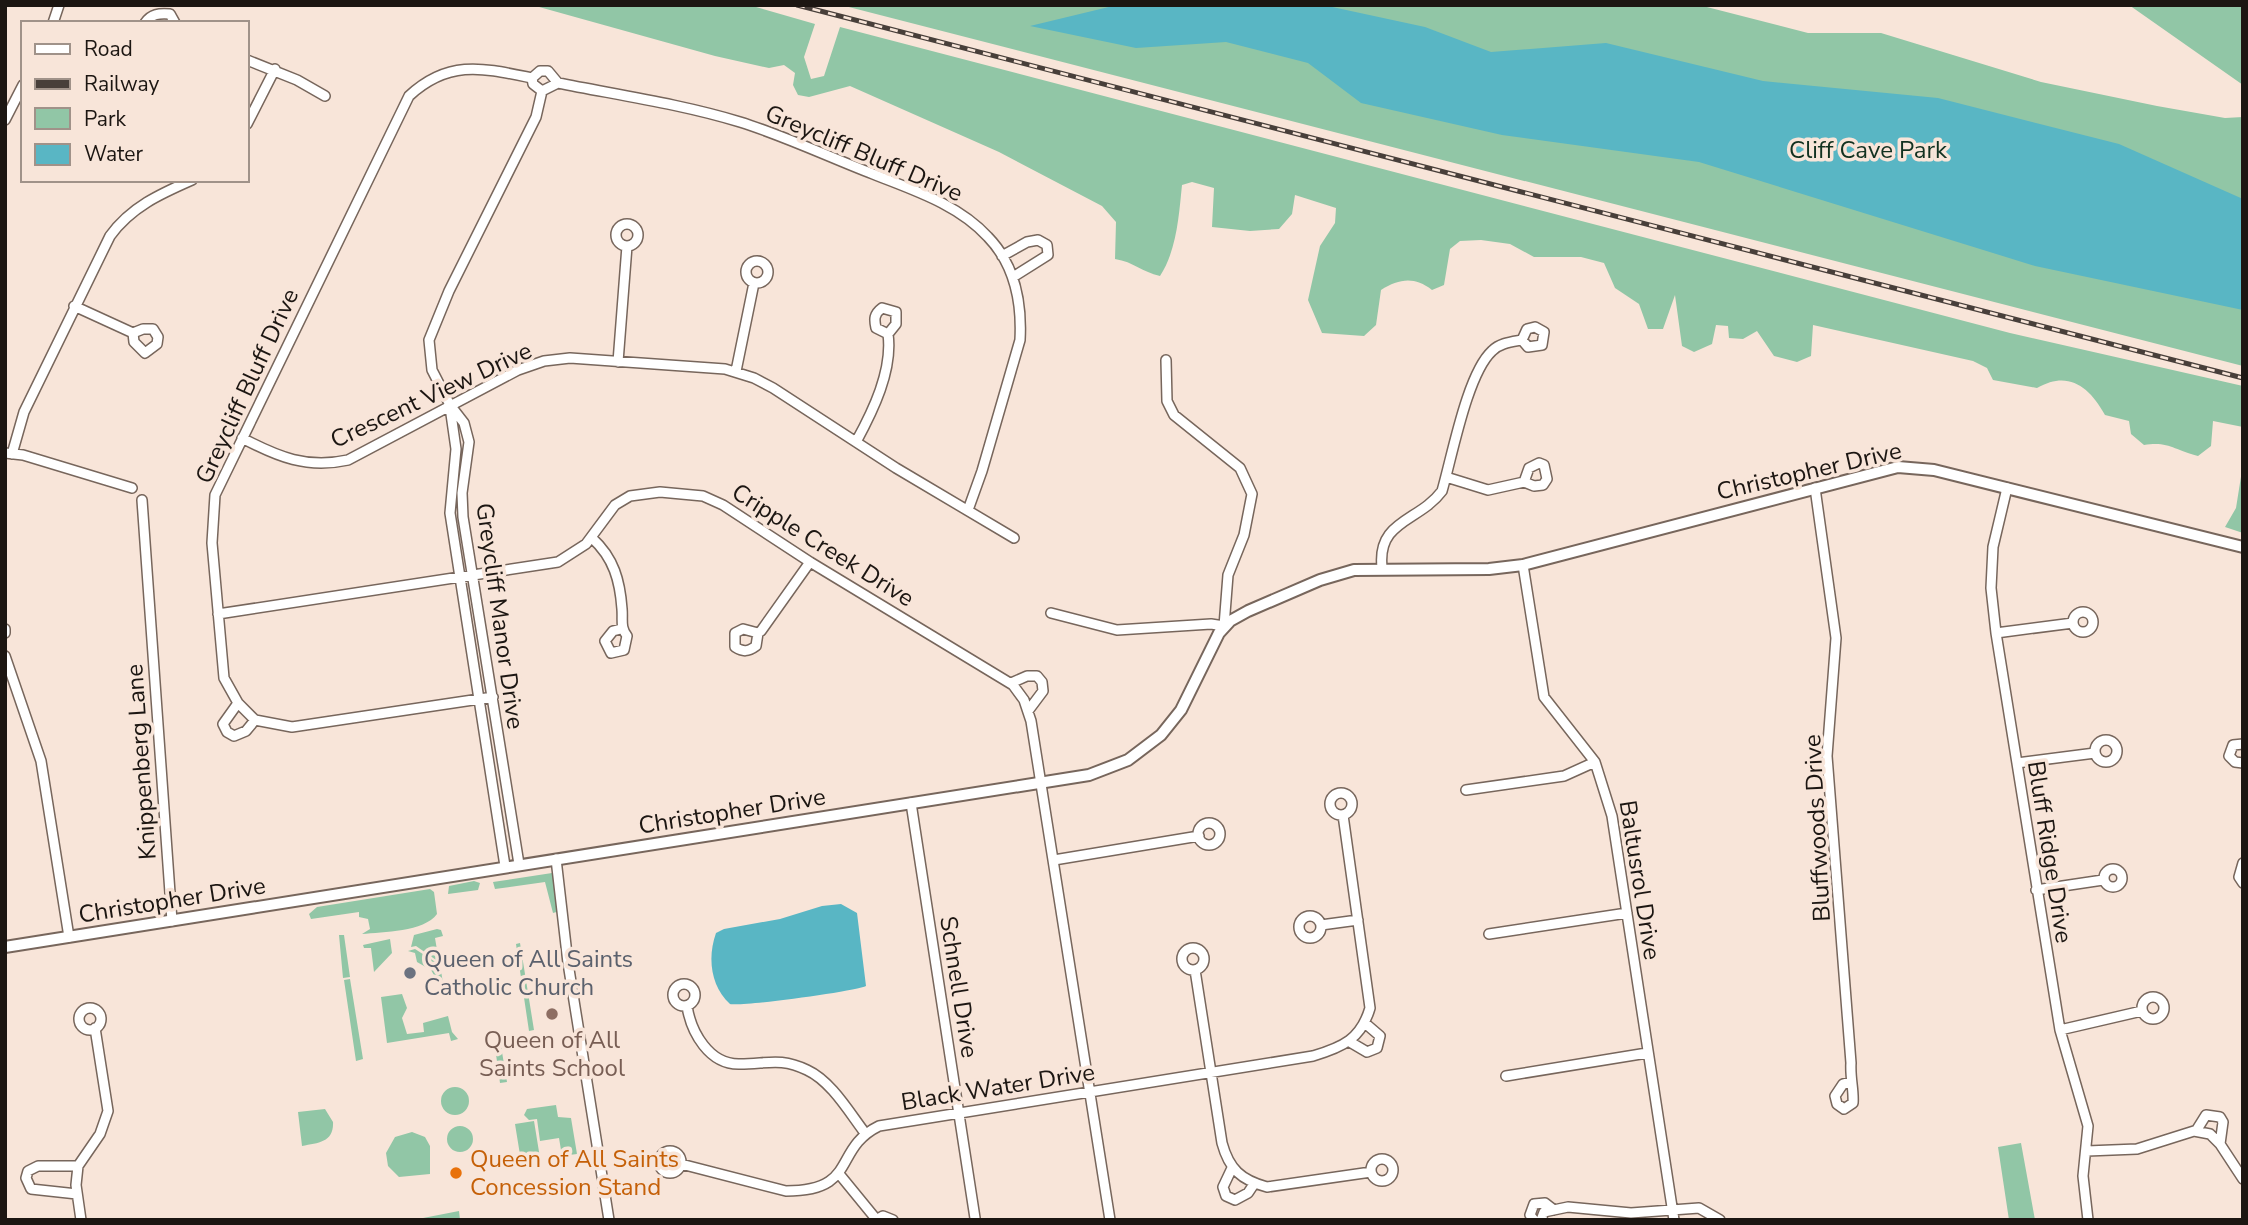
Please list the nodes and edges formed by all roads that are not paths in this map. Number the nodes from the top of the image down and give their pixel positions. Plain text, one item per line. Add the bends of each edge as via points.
1 (147, 21) edge
2 (174, 21) edge
3 (248, 60) edge
4 (275, 69) junction
5 (532, 78) junction
6 (558, 83) junction
7 (21, 89) edge
8 (542, 91) junction
9 (325, 96) dead end
10 (5, 120) edge
11 (248, 122) edge
12 (188, 182) edge
13 (626, 246) dead end
14 (1002, 257) junction
15 (1013, 277) junction
16 (754, 283) dead end
17 (74, 306) junction
18 (133, 333) dead end
19 (888, 334) dead end
20 (1522, 340) dead end
21 (1166, 360) dead end
22 (618, 362) junction
23 (736, 371) junction
24 (450, 405) junction
25 (242, 438) junction
26 (856, 442) junction
27 (9, 453) edge
28 (1446, 477) junction
29 (1524, 482) dead end
30 (132, 488) dead end
31 (1815, 488) junction
32 (2007, 488) junction
33 (142, 500) dead end
34 (968, 510) junction
35 (593, 538) junction
36 (1014, 538) dead end
37 (2243, 547) edge
38 (810, 562) junction
39 (1523, 565) junction
40 (1382, 567) junction
41 (473, 574) junction
42 (460, 575) junction
43 (1051, 613) dead end
44 (218, 614) junction
45 (2073, 624) dead end
46 (1224, 626) junction
47 (621, 629) dead end
48 (1996, 633) junction
49 (758, 634) dead end
50 (5, 656) edge
51 (1011, 683) junction
52 (493, 697) junction
53 (480, 698) junction
54 (238, 704) junction
55 (1028, 711) junction
56 (255, 720) junction
57 (2243, 744) edge
58 (2095, 753) dead end
59 (1595, 762) junction
60 (2243, 763) edge
61 (2017, 764) junction
62 (1041, 783) junction
63 (1466, 790) dead end
64 (507, 796) junction
65 (495, 798) junction
66 (911, 803) junction
67 (1343, 815) dead end
68 (511, 818) junction
69 (499, 821) junction
70 (1199, 836) dead end
71 (556, 859) junction
72 (1054, 860) junction
73 (2243, 863) edge
74 (519, 864) junction
75 (505, 866) junction
76 (2104, 880) dead end
77 (2243, 883) edge
78 (2036, 890) junction
79 (1627, 913) junction
80 (1358, 920) junction
81 (172, 921) junction
82 (1321, 925) dead end
83 (1489, 934) dead end
84 (69, 937) junction
85 (5, 947) edge
86 (1195, 970) dead end
87 (687, 1006) dead end
88 (2142, 1011) dead end
89 (1366, 1024) junction
90 (95, 1028) dead end
91 (2060, 1030) junction
92 (1350, 1042) junction
93 (1647, 1053) junction
94 (1211, 1074) junction
95 (1506, 1076) dead end
96 (1850, 1082) dead end
97 (1089, 1093) junction
98 (959, 1112) junction
99 (2196, 1132) junction
100 (865, 1133) junction
101 (2220, 1144) junction
102 (2087, 1151) junction
103 (681, 1164) dead end
104 (78, 1166) junction
105 (1232, 1168) junction
106 (1371, 1172) dead end
107 (840, 1175) junction
108 (2243, 1179) edge
109 (1254, 1184) junction
110 (77, 1194) junction
111 (1673, 1215) edge
112 (1539, 1218) edge
113 (876, 1219) edge
114 (977, 1219) edge
115 (81, 1220) edge
116 (609, 1220) edge
117 (893, 1220) edge
118 (1110, 1220) edge
119 (1720, 1220) edge
120 (2088, 1220) edge

1 - 2 street via 162,13 170,14
3 - 4 street
4 - 9 street
4 - 11 street
5 - 6 street, Greycliff Bluff Drive via 548,71
5 - 8 street
5 - 25 street, Greycliff Bluff Drive via 496,70 459,69 426,82 409,96
6 - 8 street
6 - 14 street, Greycliff Bluff Drive via 755,127 961,213 991,239
7 - 10 street
8 - 24 street, Greycliff Manor Drive via 536,117 431,333 432,370
12 - 17 street via 123,218
13 - 22 street
14 - 15 street, Greycliff Bluff Drive
14 - 15 street via 1027,242 1038,240 1047,245 1048,255
15 - 34 street, Greycliff Bluff Drive via 1020,340
16 - 23 street
17 - 18 street
17 - 27 street
19 - 26 street via 890,348 883,378
20 - 28 street via 1494,349 1483,360
21 - 46 street via 1167,401 1174,415 1240,468 1252,494 1244,535 1228,575
22 - 23 street, Crescent View Drive
22 - 24 street, Crescent View Drive via 544,360
23 - 26 street, Crescent View Drive via 773,388
24 - 25 street, Crescent View Drive via 348,460 325,465 290,461
24 - 41 street, Greycliff Manor Drive via 464,423 469,442 462,493
24 - 42 street, Greycliff Manor Drive via 456,449 450,513
25 - 44 street, Greycliff Bluff Drive via 212,508
26 - 34 street, Crescent View Drive
27 - 30 street
28 - 29 street via 1488,490
28 - 40 street via 1432,504 1392,528 1382,548
31 - 32 street, Christopher Drive via 1910,466
31 - 39 street, Christopher Drive
31 - 96 street, Bluffwoods Drive via 1836,638 1827,757
32 - 37 street, Christopher Drive
32 - 48 street, Bluff Ridge Drive via 1993,547
33 - 81 street, Knippenberg Lane
34 - 36 street, Crescent View Drive
35 - 38 street, Cripple Creek Drive via 615,505 630,496 660,492 703,496
35 - 41 street, Cripple Creek Drive via 558,562
35 - 47 street via 613,562 623,611
38 - 49 street
38 - 51 street, Cripple Creek Drive
39 - 40 street, Christopher Drive via 1489,569
39 - 59 street, Baltusrol Drive via 1544,697
40 - 46 street, Christopher Drive via 1335,575 1248,611
41 - 42 street, Cripple Creek Drive
41 - 52 street, Greycliff Manor Drive
42 - 44 street, Cripple Creek Drive
42 - 53 street, Greycliff Manor Drive
43 - 46 street via 1117,630
44 - 54 street, Greycliff Bluff Drive via 224,678
45 - 48 street
46 - 62 street, Christopher Drive via 1181,710 1152,743 1103,771
48 - 61 street, Bluff Ridge Drive
50 - 84 street via 41,761
51 - 55 street, Cripple Creek Drive
51 - 55 street via 1027,676 1037,676 1042,682 1043,691
52 - 53 street
52 - 64 street, Greycliff Manor Drive
53 - 56 street via 292,727
53 - 65 street, Greycliff Manor Drive
54 - 56 street, Greycliff Bluff Drive
54 - 56 street via 223,724 227,733 234,736 246,731
55 - 62 street, Cripple Creek Drive
57 - 60 street via 2233,745 2230,756
58 - 61 street
59 - 63 street via 1564,776
59 - 79 street, Baltusrol Drive via 1612,816
61 - 78 street, Bluff Ridge Drive
62 - 66 street, Christopher Drive
62 - 72 street, Cripple Creek Drive
64 - 65 street
64 - 68 street, Greycliff Manor Drive
65 - 69 street, Greycliff Manor Drive
66 - 71 street, Christopher Drive
66 - 98 street, Schnell Drive
67 - 80 street, Black Water Drive
68 - 69 street
68 - 74 street, Greycliff Manor Drive
69 - 75 street, Greycliff Manor Drive
70 - 72 street
71 - 74 street, Christopher Drive
71 - 116 street
72 - 97 street, Cripple Creek Drive
73 - 77 street via 2239,877
74 - 75 street, Christopher Drive
75 - 81 street, Christopher Drive
76 - 78 street
78 - 91 street, Bluff Ridge Drive
79 - 83 street
79 - 93 street, Baltusrol Drive
80 - 82 street
80 - 89 street, Black Water Drive via 1368,981
81 - 84 street, Christopher Drive
84 - 85 street, Christopher Drive
86 - 94 street
87 - 100 street via 694,1032 712,1053 737,1065 776,1059 805,1069 829,1088
88 - 91 street
89 - 92 street, Black Water Drive
89 - 92 street, Black Water Drive via 1380,1036 1377,1048 1367,1052
90 - 104 street via 108,1111 100,1134
91 - 102 street, Bluff Ridge Drive via 2086,1115
92 - 94 street, Black Water Drive via 1313,1056
93 - 95 street
93 - 111 street, Baltusrol Drive
94 - 97 street, Black Water Drive
94 - 105 street via 1222,1143
97 - 98 street, Black Water Drive
97 - 118 street, Cripple Creek Drive
98 - 100 street, Black Water Drive via 879,1126
98 - 114 street, Schnell Drive
99 - 101 street via 2210,1134
99 - 101 street via 2206,1115 2220,1117
99 - 102 street via 2123,1151
100 - 107 street
101 - 108 street
102 - 120 street, Bluff Ridge Drive via 2083,1176
103 - 107 street via 786,1191 821,1186
104 - 110 street
104 - 110 street via 38,1166 28,1171 26,1178 31,1189
105 - 109 street
105 - 109 street via 1223,1187 1226,1196 1235,1200
106 - 109 street via 1267,1187
107 - 113 street
110 - 115 street
111 - 112 street via 1568,1208
111 - 119 street via 1699,1208
113 - 117 street via 886,1216

